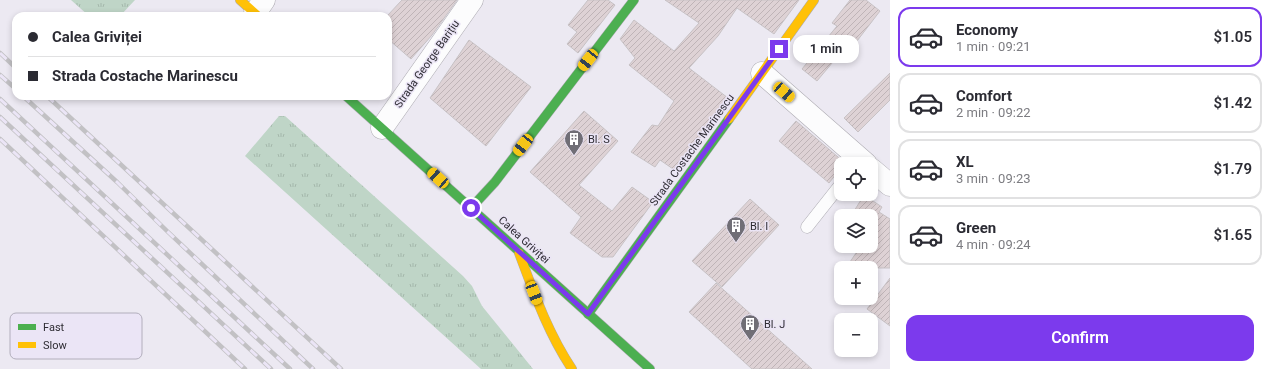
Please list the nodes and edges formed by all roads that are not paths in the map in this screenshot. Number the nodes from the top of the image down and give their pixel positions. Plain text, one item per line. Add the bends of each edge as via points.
1 (472, 0) edge
2 (634, 0) edge
3 (814, 0) edge
4 (762, 73) junction
5 (350, 100) edge
6 (382, 128) junction
7 (856, 157) edge
8 (878, 175) edge
9 (890, 185) edge
10 (834, 193) edge
11 (471, 208) junction
12 (807, 227) dead end
13 (518, 250) junction
14 (588, 314) junction
15 (572, 369) edge
16 (650, 369) edge

1 - 6 street, Strada George Barițiu
2 - 11 street via 495,182
3 - 4 street, Strada Costache Marinescu
4 - 7 street
4 - 14 street, Strada Costache Marinescu
5 - 6 street, Calea Griviței
6 - 11 street, Calea Griviței
8 - 9 street
10 - 12 lane
11 - 13 street, Calea Griviței
13 - 14 street, Calea Griviței
13 - 15 street via 539,307
14 - 16 street, Calea Griviței

